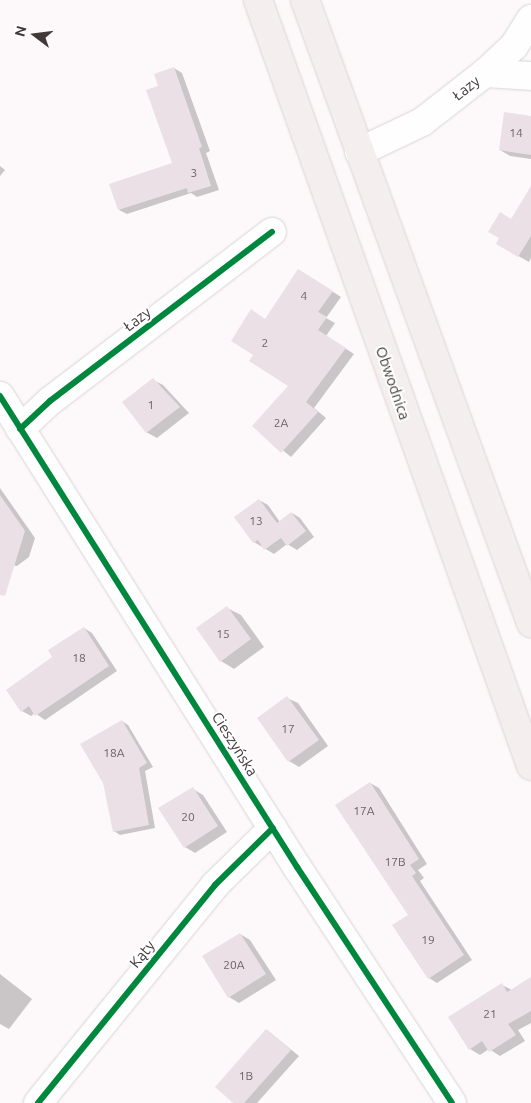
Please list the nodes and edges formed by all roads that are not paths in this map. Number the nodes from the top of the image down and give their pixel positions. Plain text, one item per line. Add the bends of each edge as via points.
1 (258, 0) edge
2 (305, 0) edge
3 (531, 19) edge
4 (485, 74) junction
5 (531, 76) edge
6 (359, 152) junction
7 (272, 232) dead end
8 (0, 396) edge
9 (20, 429) junction
10 (531, 623) edge
11 (531, 766) edge
12 (272, 828) junction
13 (38, 1103) edge
14 (452, 1103) edge

1 - 11 main road, Obwodnica
2 - 6 main road
3 - 4 street, Łazy via 514,46
4 - 5 street
4 - 6 street, Łazy via 422,122
6 - 10 main road
7 - 9 street, Łazy via 50,402
8 - 9 street, Cieszyńska
9 - 12 street, Cieszyńska
12 - 13 street, Kąty via 215,885
12 - 14 street, Cieszyńska

